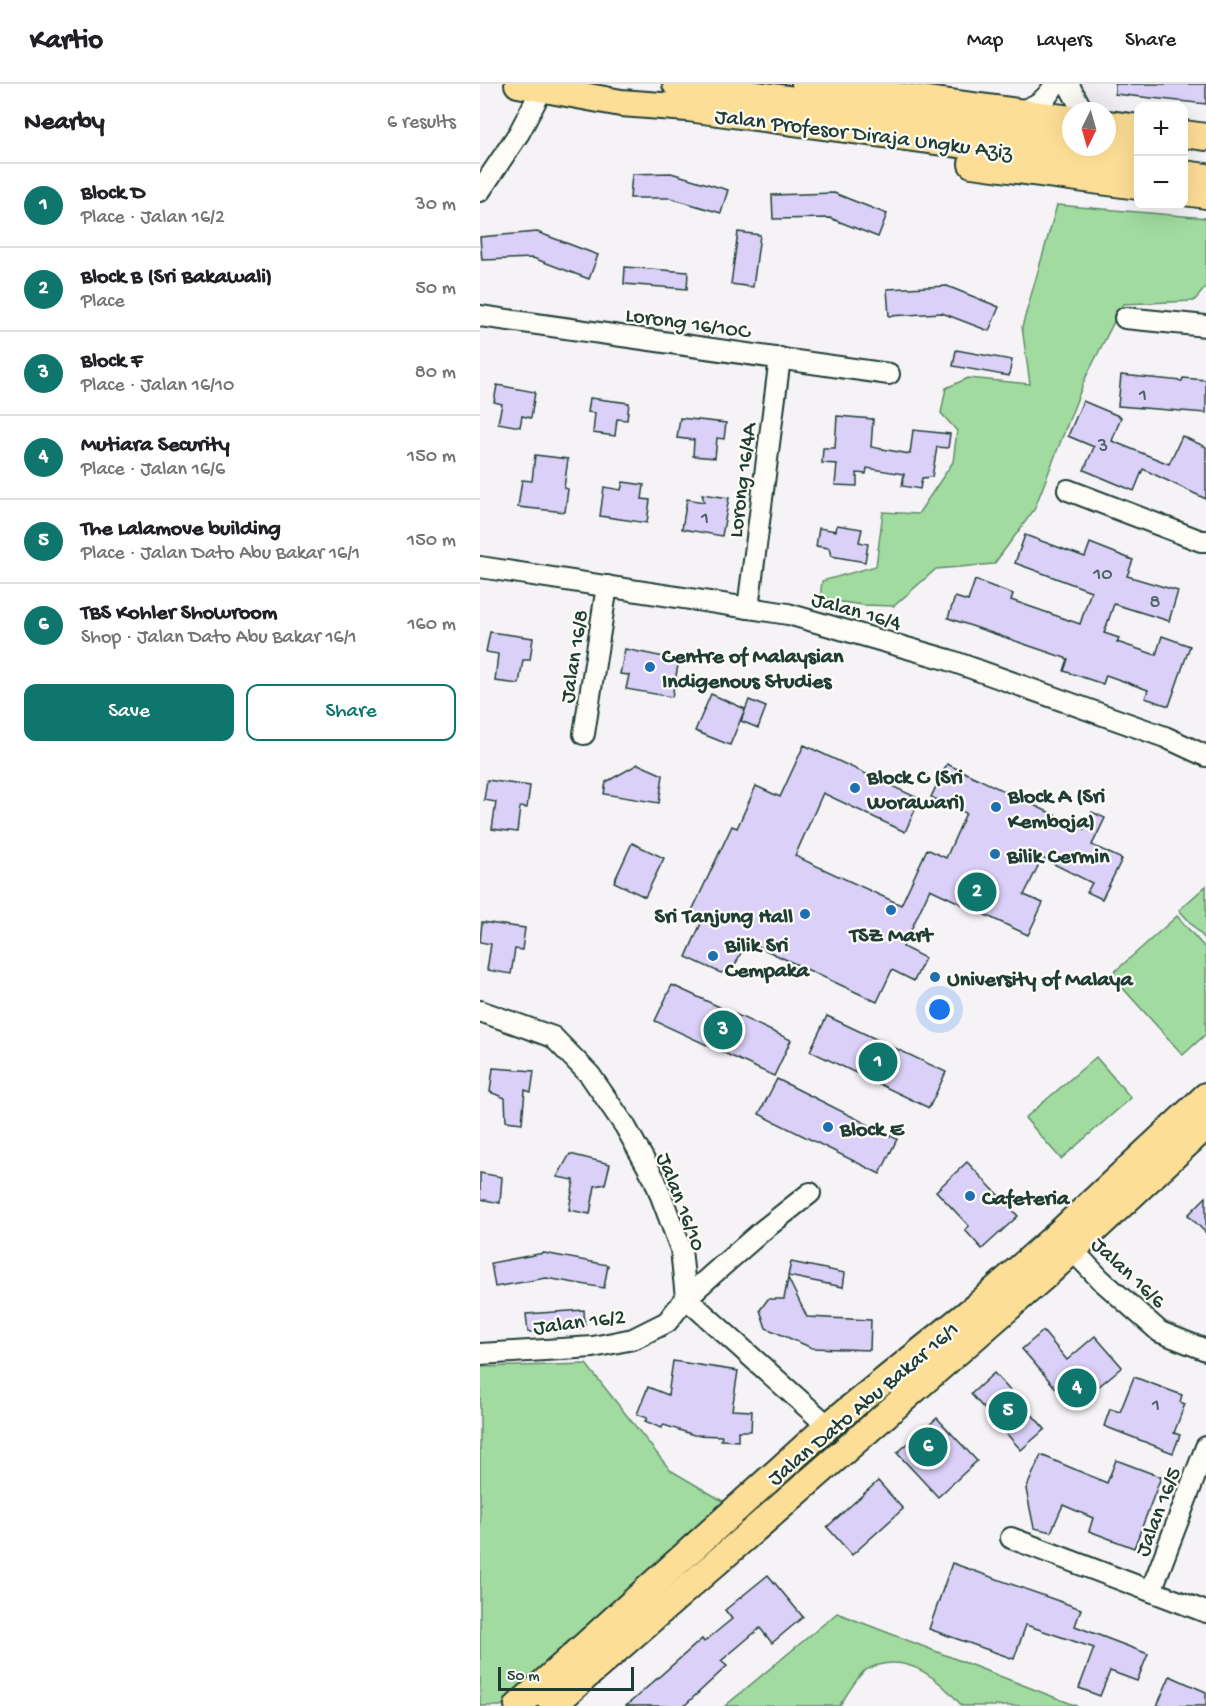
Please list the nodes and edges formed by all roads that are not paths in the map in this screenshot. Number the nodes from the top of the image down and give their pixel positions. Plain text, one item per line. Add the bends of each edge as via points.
1 (675, 84) edge
2 (805, 84) edge
3 (1055, 84) edge
4 (1068, 84) edge
5 (530, 87) edge
6 (1078, 102) edge
7 (621, 103) junction
8 (1017, 112) junction
9 (831, 116) junction
10 (1062, 118) edge
11 (1116, 125) edge
12 (1134, 127) edge
13 (1188, 135) edge
14 (1062, 136) edge
15 (1206, 137) edge
16 (1116, 143) edge
17 (1134, 145) edge
18 (1188, 153) edge
19 (1206, 155) edge
20 (1134, 167) edge
21 (1188, 175) edge
22 (1206, 177) edge
23 (1134, 185) edge
24 (480, 191) edge
25 (1188, 193) edge
26 (1206, 195) edge
27 (480, 316) edge
28 (1125, 318) dead end
29 (1206, 326) edge
30 (780, 358) junction
31 (890, 374) dead end
32 (1068, 490) dead end
33 (1206, 541) edge
34 (480, 567) edge
35 (607, 586) junction
36 (748, 608) junction
37 (584, 734) dead end
38 (1206, 756) edge
39 (480, 1011) edge
40 (1206, 1096) edge
41 (1206, 1126) edge
42 (810, 1193) dead end
43 (1066, 1242) junction
44 (686, 1298) junction
45 (1206, 1350) edge
46 (480, 1354) edge
47 (828, 1426) junction
48 (1206, 1447) edge
49 (1011, 1538) dead end
50 (1151, 1591) junction
51 (1206, 1612) edge
52 (518, 1706) edge
53 (552, 1706) edge

1 - 9 main road, Jalan Profesor Diraja Ungku Aziz
2 - 8 main road
3 - 8 street via 1049,96 1035,107
4 - 6 street
5 - 7 main road, Jalan Profesor Diraja Ungku Aziz
5 - 24 street via 519,133
7 - 9 main road, Jalan Profesor Diraja Ungku Aziz
7 - 23 main road via 686,125
8 - 10 main road
9 - 14 main road, Jalan Profesor Diraja Ungku Aziz
9 - 20 main road, Jalan Profesor Diraja Ungku Aziz
11 - 12 main road
13 - 15 main road
16 - 17 main road
18 - 19 main road
21 - 22 main road
25 - 26 main road
27 - 30 street, Lorong 16/10C
28 - 29 street
30 - 31 street, Lorong 16/10C
30 - 36 street, Lorong 16/4A
32 - 33 street
34 - 35 street, Jalan 16/4
35 - 36 street, Jalan 16/4
35 - 37 street, Jalan 16/8
36 - 38 street, Jalan 16/4 via 789,614 949,660 1164,737
39 - 44 street, Jalan 16/10 via 553,1037 590,1075 655,1180 681,1249
40 - 43 main road, Jalan Dato Abu Bakar 16/1
41 - 43 main road, Jalan Dato Abu Bakar 16/1
42 - 44 street, Jalan 16/2
43 - 45 street, Jalan 16/6 via 1100,1280 1160,1332
43 - 47 main road, Jalan Dato Abu Bakar 16/1 via 978,1305
43 - 53 main road, Jalan Dato Abu Bakar 16/1
44 - 46 street, Jalan 16/2 via 667,1322 633,1339 593,1347
44 - 47 street
47 - 52 main road, Jalan Dato Abu Bakar 16/1
48 - 50 street, Jalan 16/5
49 - 50 street, Jalan 16/5
50 - 51 street, Jalan 16/5

